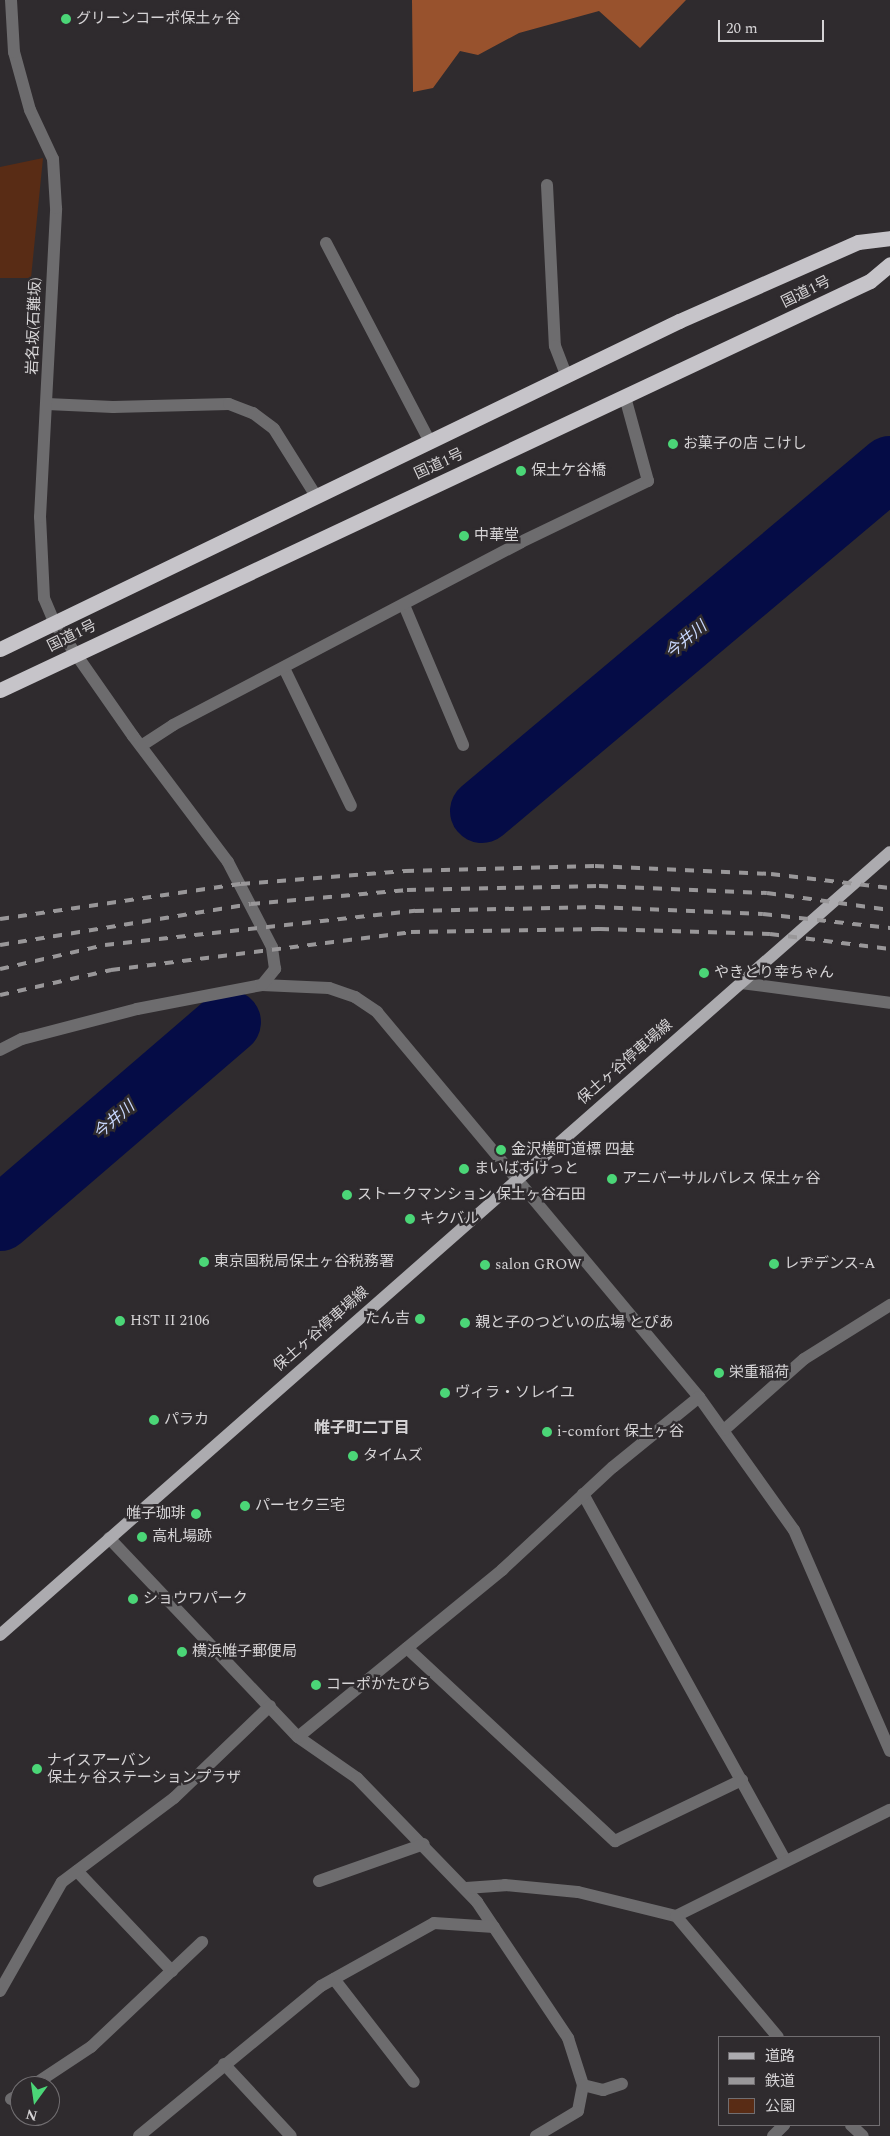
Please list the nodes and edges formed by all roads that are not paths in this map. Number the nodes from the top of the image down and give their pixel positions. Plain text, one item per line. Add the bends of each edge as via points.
1 (11, 0) edge
2 (547, 185) dead end
3 (890, 238) edge
4 (326, 242) dead end
5 (890, 264) edge
6 (566, 375) junction
7 (625, 397) junction
8 (47, 404) junction
9 (428, 440) junction
10 (316, 496) junction
11 (404, 605) junction
12 (55, 624) junction
13 (0, 649) edge
14 (75, 653) junction
15 (284, 668) junction
16 (0, 690) edge
17 (141, 746) junction
18 (463, 746) dead end
19 (351, 806) dead end
20 (890, 852) edge
21 (741, 983) junction
22 (262, 986) junction
23 (890, 1003) edge
24 (0, 1050) edge
25 (514, 1181) junction
26 (890, 1305) edge
27 (699, 1397) junction
28 (724, 1430) junction
29 (583, 1494) junction
30 (109, 1538) junction
31 (0, 1635) edge
32 (407, 1648) junction
33 (270, 1706) junction
34 (298, 1737) junction
35 (890, 1751) edge
36 (742, 1780) junction
37 (890, 1810) edge
38 (424, 1844) junction
39 (786, 1860) junction
40 (77, 1871) junction
41 (319, 1881) dead end
42 (466, 1888) junction
43 (676, 1916) junction
44 (494, 1927) junction
45 (202, 1942) dead end
46 (172, 1971) junction
47 (334, 1979) junction
48 (0, 1991) edge
49 (777, 2036) edge
50 (224, 2064) junction
51 (48, 2076) edge
52 (414, 2082) dead end
53 (622, 2084) dead end
54 (583, 2085) junction
55 (783, 2126) edge
56 (852, 2126) edge
57 (139, 2136) edge
58 (291, 2136) edge
59 (536, 2136) edge
60 (773, 2136) edge
61 (862, 2136) edge

1 - 8 street, 岩名坂(石難坂) via 14,52 30,110 53,158 56,208
2 - 6 street via 555,346
3 - 6 highway, 国道1号 via 858,242
4 - 9 street
5 - 7 highway, 国道1号 via 870,281
6 - 9 highway, 国道1号
7 - 11 street via 648,481 520,542
7 - 14 highway, 国道1号
8 - 10 street via 113,407 229,404 254,413 274,429
8 - 12 street, 岩名坂(石難坂) via 40,517 44,598
9 - 10 highway, 国道1号
10 - 12 highway, 国道1号
11 - 15 street
11 - 18 street
12 - 13 highway, 国道1号
12 - 14 street, 岩名坂(石難坂)
14 - 16 highway, 国道1号
14 - 17 street, 岩名坂(石難坂)
15 - 17 street via 173,725
15 - 19 street
17 - 22 street, 岩名坂(石難坂) via 242,884 272,947 275,969
20 - 21 main road, 保土ヶ谷停車場線
21 - 23 street
21 - 25 main road, 保土ヶ谷停車場線
22 - 24 street via 137,1009 22,1039
22 - 25 street via 329,988 355,997 378,1012
25 - 27 street
25 - 30 main road, 保土ヶ谷停車場線
26 - 28 street via 804,1359
27 - 28 street
27 - 29 street
28 - 35 street via 794,1530
29 - 32 street via 502,1570
29 - 36 street
30 - 31 main road, 保土ヶ谷停車場線
30 - 33 street
32 - 34 street
32 - 36 street via 615,1841
33 - 34 street
33 - 40 street via 174,1798
34 - 38 street via 357,1778
36 - 39 street
37 - 39 street
38 - 41 street
38 - 42 street
39 - 43 street
40 - 46 street
40 - 48 street via 62,1882
42 - 43 street via 506,1885 578,1892
42 - 44 street
43 - 49 street
44 - 47 street via 434,1924
44 - 54 street via 568,2038
45 - 46 street
46 - 51 street via 91,2048
47 - 50 street
47 - 52 street
50 - 57 street
50 - 58 street
53 - 54 street via 603,2090
54 - 59 street via 578,2111
55 - 60 street
56 - 61 street

